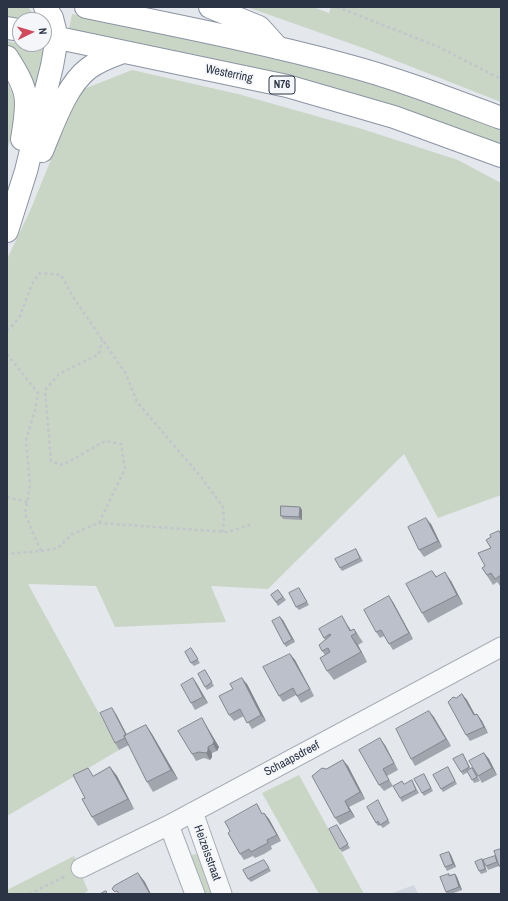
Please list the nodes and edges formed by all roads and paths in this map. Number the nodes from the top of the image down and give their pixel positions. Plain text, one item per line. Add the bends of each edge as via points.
1 (86, 7) edge
2 (210, 7) edge
3 (337, 7) edge
4 (52, 36) edge
5 (278, 48) junction
6 (51, 52) edge
7 (124, 52) junction
8 (7, 57) edge
9 (501, 79) edge
10 (501, 118) edge
11 (501, 156) edge
12 (7, 185) edge
13 (7, 232) edge
14 (7, 331) edge
15 (102, 340) junction
16 (7, 354) edge
17 (7, 497) edge
18 (27, 502) junction
19 (99, 523) junction
20 (250, 524) dead end
21 (222, 532) junction
22 (40, 551) junction
23 (7, 554) edge
24 (501, 647) edge
25 (193, 812) junction
26 (169, 825) junction
27 (206, 848) junction
28 (182, 860) junction
29 (81, 868) joint
30 (29, 894) edge
31 (195, 894) edge
32 (222, 894) edge

1 - 5 highway
2 - 5 highway via 259,27
3 - 9 path via 439,47
4 - 7 highway, Westerring / N76
5 - 10 highway via 419,88
6 - 13 highway via 52,66 26,171
7 - 11 highway, Westerring / N76 via 287,86 394,117
7 - 13 highway via 89,68 76,80 60,108 19,216
8 - 12 highway via 22,80 27,96 19,152
14 - 15 path via 19,318 33,282 40,273 61,275
15 - 19 path via 99,354 58,374 45,390 51,461 63,465 105,441 121,444 124,469
15 - 21 path via 126,374 137,402 223,507
16 - 18 path via 38,393 36,410 26,440 30,485
17 - 18 path
18 - 22 path via 25,514
19 - 21 path
19 - 22 path via 72,534 58,548
20 - 21 path
22 - 23 path
24 - 25 street, Schaapsdreef
25 - 26 street, Schaapsdreef
25 - 27 street, Heizeisstraat
26 - 28 street
26 - 29 street, Schaapsdreef
27 - 28 street via 196,849 184,855
27 - 32 street, Heizeisstraat
28 - 31 street
29 - 30 path

